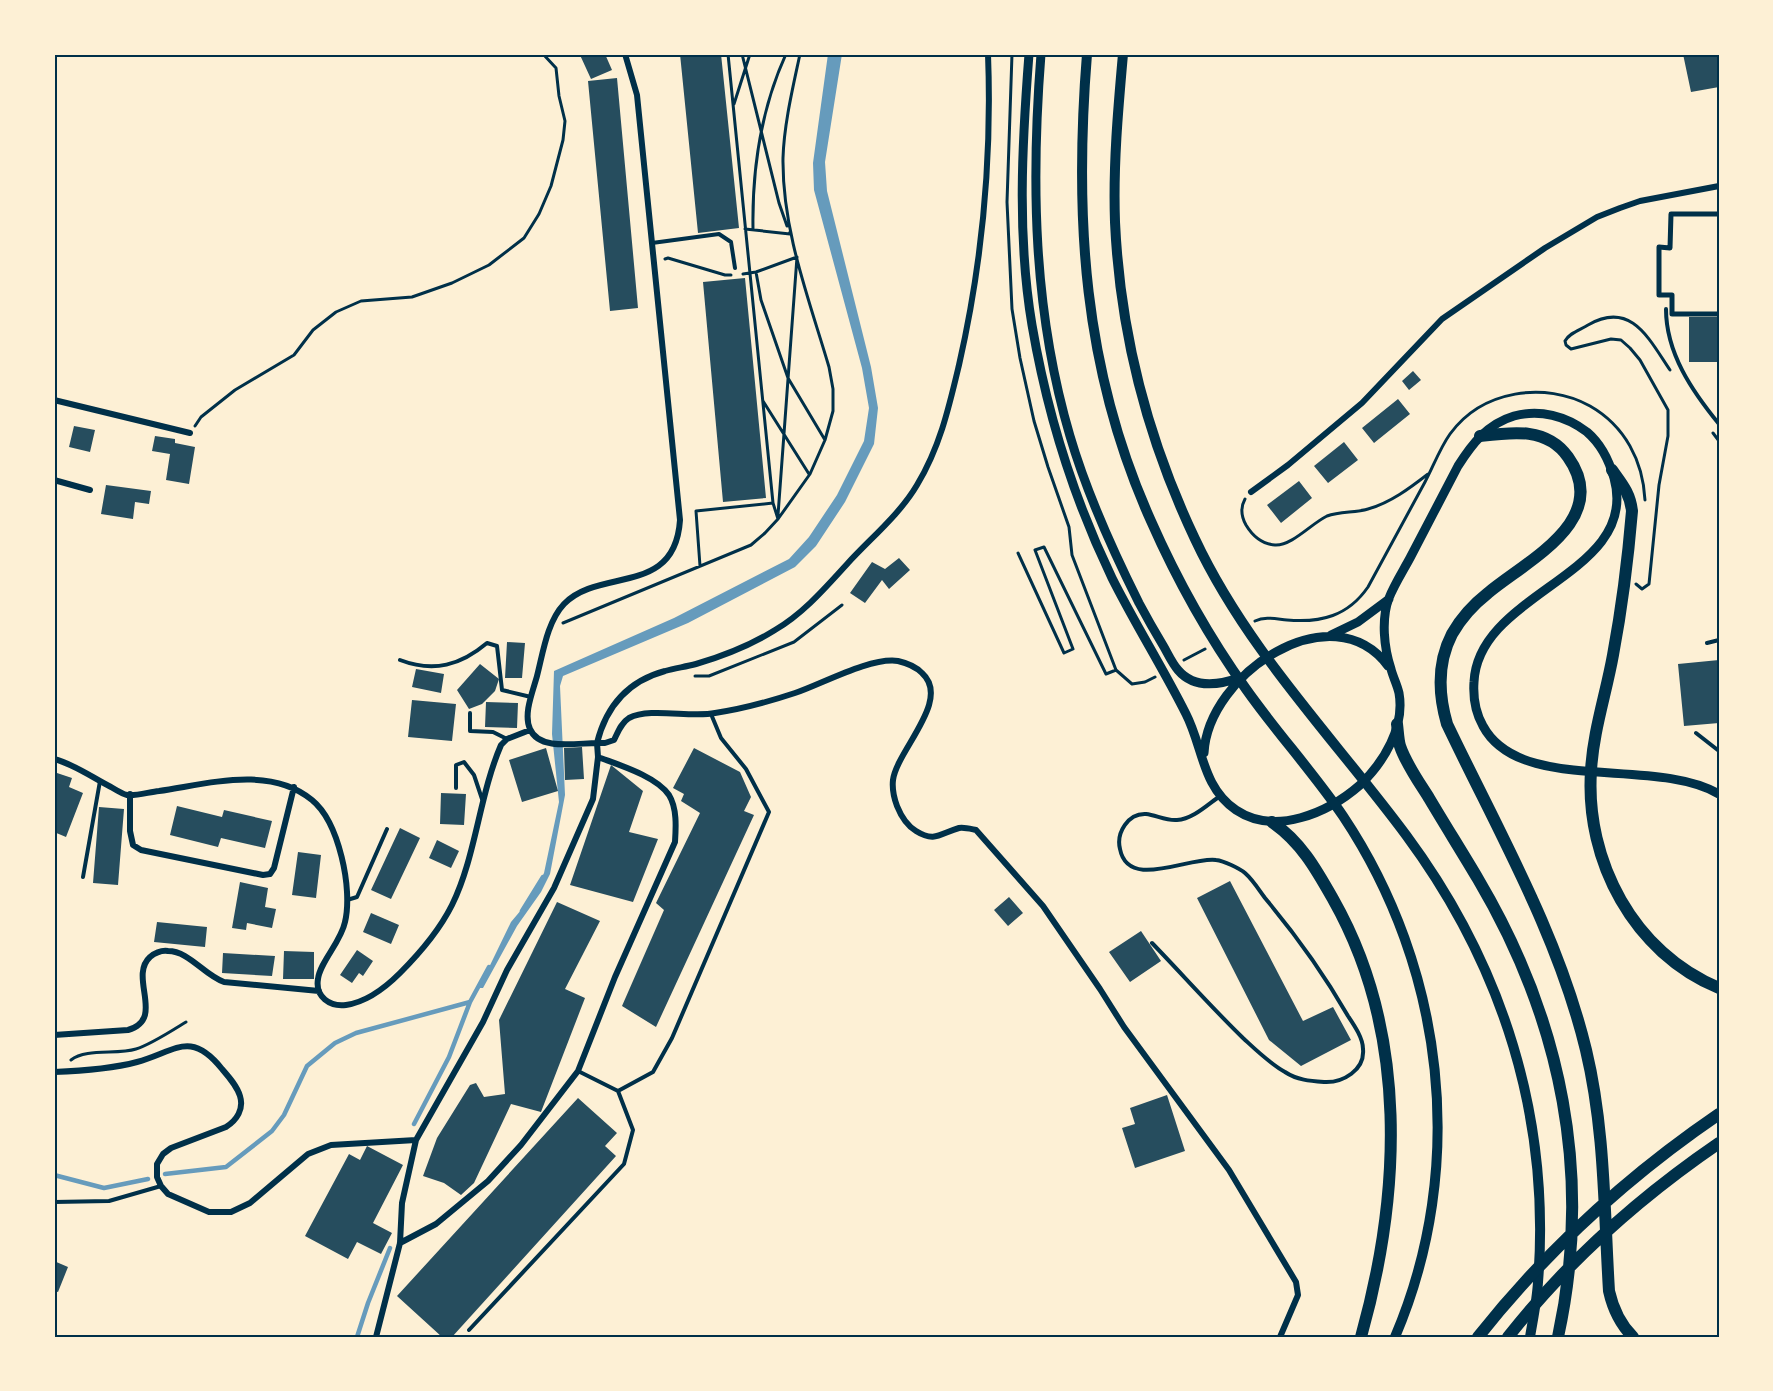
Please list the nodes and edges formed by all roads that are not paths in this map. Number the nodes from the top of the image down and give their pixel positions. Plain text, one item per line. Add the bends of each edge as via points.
1 (625, 54) edge
2 (988, 54) edge
3 (1029, 54) edge
4 (1041, 54) edge
5 (1087, 54) edge
6 (1123, 54) edge
7 (1719, 186) edge
8 (1719, 214) edge
9 (652, 243) junction
10 (735, 268) dead end
11 (1666, 309) dead end
12 (1719, 314) edge
13 (54, 400) edge
14 (1719, 424) edge
15 (190, 433) road end
16 (1480, 436) junction
17 (1612, 470) junction
18 (54, 480) edge
19 (90, 490) dead end
20 (1251, 492) road end
21 (1389, 599) junction
22 (1326, 637) junction
23 (1719, 640) edge
24 (1707, 643) dead end
25 (400, 660) dead end
26 (1391, 670) junction
27 (1241, 677) junction
28 (531, 697) junction
29 (470, 713) dead end
30 (711, 714) junction
31 (1397, 724) junction
32 (530, 730) junction
33 (1696, 733) dead end
34 (507, 739) junction
35 (597, 743) junction
36 (1719, 751) edge
37 (598, 757) junction
38 (54, 759) edge
39 (1205, 769) junction
40 (100, 781) junction
41 (294, 787) junction
42 (456, 788) dead end
43 (130, 794) junction
44 (1719, 794) edge
45 (1220, 796) junction
46 (482, 799) junction
47 (1272, 822) junction
48 (387, 829) dead end
49 (83, 877) dead end
50 (346, 900) junction
51 (1152, 943) dead end
52 (1719, 988) edge
53 (319, 991) junction
54 (54, 1035) edge
55 (578, 1071) junction
56 (55, 1072) edge
57 (618, 1091) junction
58 (1719, 1114) edge
59 (416, 1140) junction
60 (1719, 1143) edge
61 (160, 1186) junction
62 (54, 1202) edge
63 (400, 1243) junction
64 (469, 1330) dead end
65 (376, 1337) edge
66 (1280, 1337) edge
67 (1361, 1337) edge
68 (1395, 1337) edge
69 (1478, 1337) edge
70 (1508, 1337) edge
71 (1530, 1337) edge
72 (1558, 1337) edge
73 (1633, 1337) edge

1 - 9 street via 637,95
2 - 35 street via 979,261 946,419 916,487 797,615 734,651 642,680 613,704
3 - 39 street via 1022,208 1025,270 1041,374 1075,492 1113,580 1157,662 1160,677 1196,734
4 - 27 street via 1035,209 1040,279 1053,372 1070,436 1124,573 1177,668 1203,683 1224,683
5 - 68 main road via 1082,220 1089,304 1117,432 1132,475 1168,558 1199,615 1246,689 1335,806 1370,860 1414,965 1430,1030 1438,1096 1437,1162 1428,1229 1412,1294
6 - 71 main road via 1116,136 1115,219 1129,344 1148,419 1196,541 1225,594 1275,669 1405,833 1451,902 1482,959 1502,1009 1524,1085 1537,1156 1538,1282
7 - 20 street via 1620,208 1545,248 1442,319 1362,403
8 - 12 street via 1671,214 1670,248 1659,247 1659,295 1672,295 1672,314
9 - 10 lane via 719,234 731,242
9 - 28 street via 680,520 677,541 666,559 649,572 570,598 550,628
11 - 14 lane via 1671,348
13 - 15 street
16 - 17 street via 1514,416 1554,415 1592,436
16 - 21 street via 1458,466
16 - 73 highway via 1521,432 1541,436 1566,453 1579,481 1579,502 1559,538 1483,597 1459,623 1443,663 1440,693 1447,724 1548,931 1578,1021 1593,1081 1602,1144 1609,1290 1615,1312
17 - 44 street via 1616,503 1605,536 1582,562 1501,624 1480,654 1473,695 1477,713 1483,727 1501,747 1535,765 1666,778
17 - 52 highway via 1631,498 1632,510 1613,656 1590,772 1597,844 1614,891 1643,933 1682,967
18 - 19 street
21 - 22 street via 1359,622
21 - 26 street via 1385,635
22 - 26 street via 1340,637 1370,648
22 - 27 street via 1285,648
23 - 24 lane
25 - 28 lane via 416,667 448,666 471,657 487,643 497,646 502,690
26 - 31 street via 1400,696
27 - 39 street via 1212,718 1204,744
28 - 32 street via 527,721
29 - 34 lane via 470,731 493,732
30 - 35 street via 642,714 629,718 614,740
30 - 57 lane via 721,738 746,769 769,813 672,1038 653,1072
30 - 66 street via 757,705 878,663 897,661 916,667 929,679 927,713 893,780 893,798 902,818 916,831 936,838 961,828 976,830 1043,906 1124,1027 1229,1170 1296,1282 1298,1295
31 - 47 street via 1375,768 1343,798 1306,816
31 - 72 highway via 1400,747 1512,944 1533,992 1557,1068 1571,1148 1573,1202 1572,1250
32 - 34 street
32 - 35 street via 541,741 551,743
33 - 36 lane
34 - 46 street
35 - 37 street
37 - 55 street via 654,782 669,795 677,822 675,842
37 - 59 street via 592,799 554,888
38 - 40 street
39 - 45 street
40 - 43 street
40 - 49 lane
41 - 43 street via 265,780 240,780
41 - 43 street via 274,868 263,875 141,850 133,845 130,831
41 - 50 street via 324,812 337,837
42 - 46 lane via 456,765 464,762 474,775
45 - 47 street via 1235,810
45 - 51 lane via 1193,816 1177,820 1144,814 1132,819 1122,828 1118,840 1124,860 1132,867 1146,870 1218,860 1244,872 1330,984 1364,1048 1362,1063 1354,1073 1327,1082 1300,1080 1285,1072 1229,1025
46 - 53 street via 465,870 452,904 428,943 396,977 357,1003 338,1006 326,1001
47 - 67 highway via 1302,848 1342,915 1364,967 1385,1043 1391,1093 1392,1161 1372,1299
48 - 50 lane via 357,897
50 - 53 street via 346,921 319,975
53 - 54 street via 224,982 178,953 164,951 152,956 144,966 146,1009 138,1026
55 - 57 lane
55 - 63 street via 488,1181 436,1224
56 - 61 street via 136,1062 185,1046 212,1057 236,1086 241,1097 240,1111 226,1127 164,1154 157,1164
57 - 64 lane via 633,1130 624,1164
58 - 69 highway via 1663,1154 1586,1219
59 - 61 street via 330,1145 308,1154 250,1203 231,1212 209,1212 168,1194
59 - 63 street via 402,1203
60 - 70 highway via 1631,1211 1570,1268
61 - 62 lane via 109,1201
63 - 65 street

